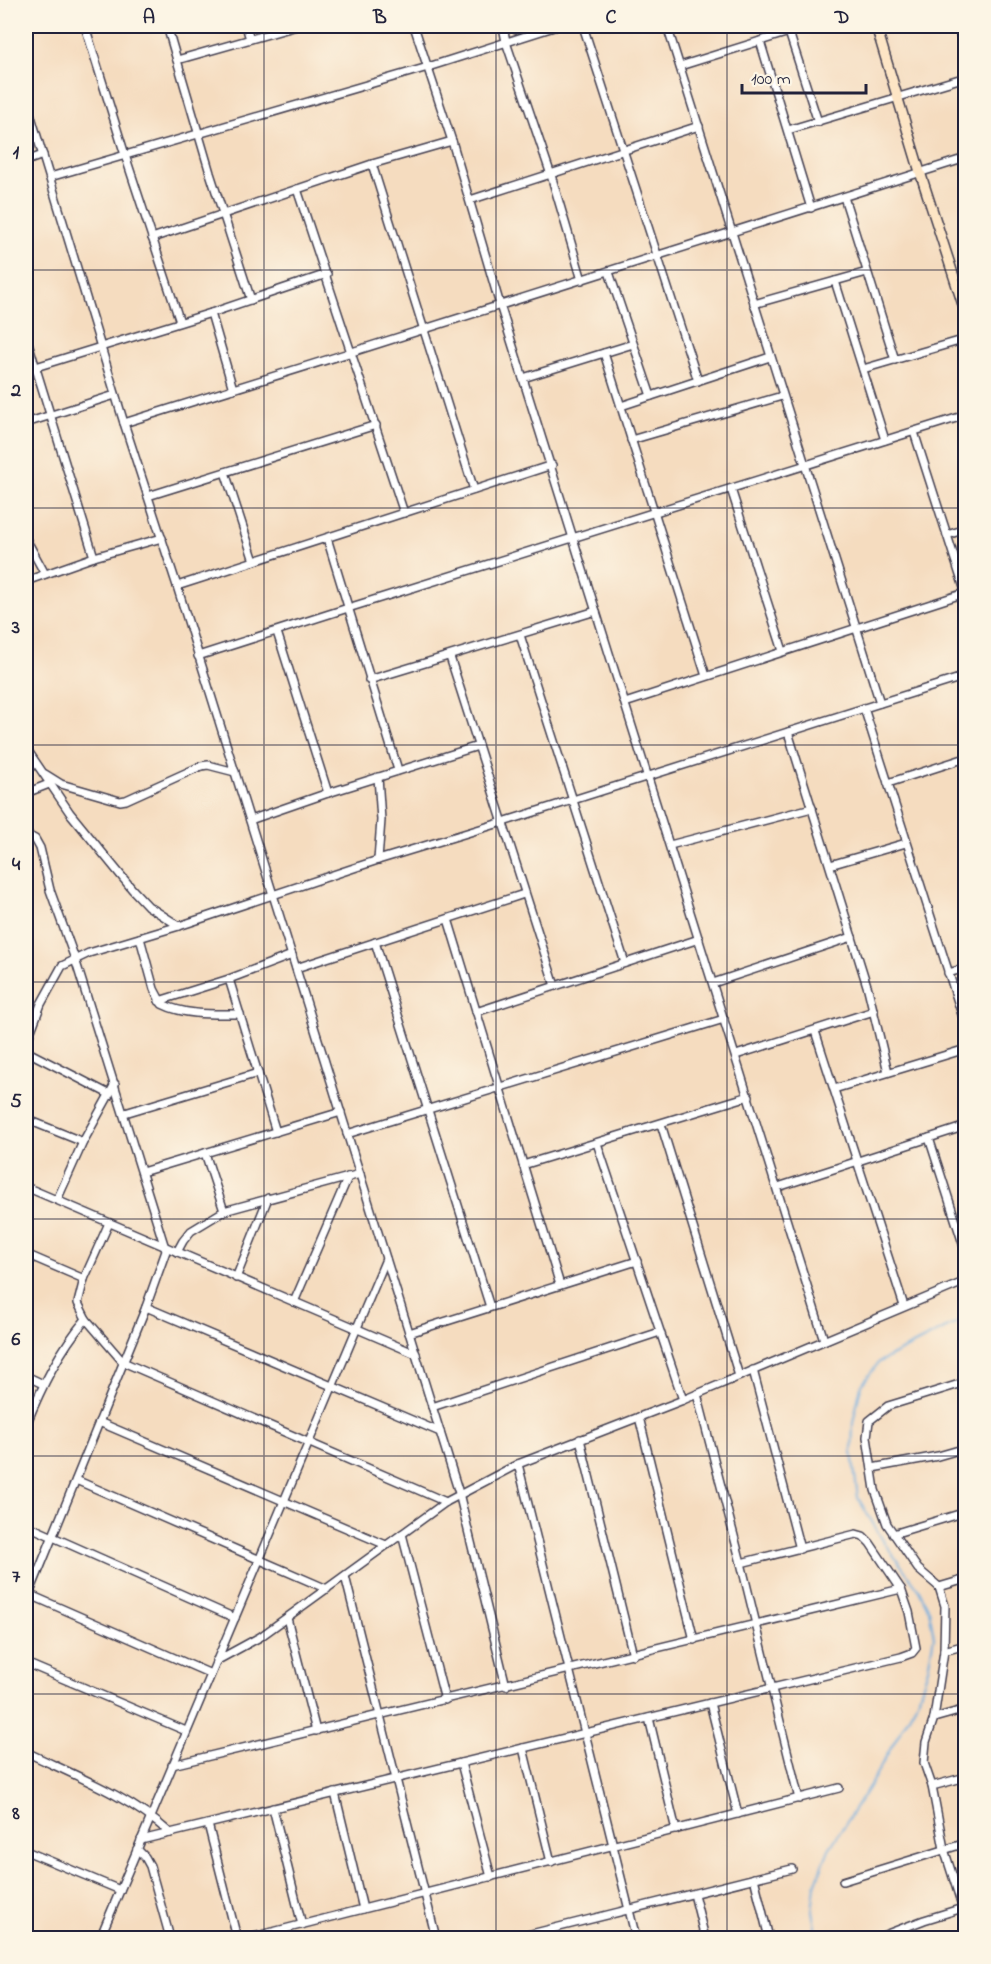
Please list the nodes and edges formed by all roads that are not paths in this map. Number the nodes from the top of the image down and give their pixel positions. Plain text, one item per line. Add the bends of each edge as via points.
1 (85, 26) edge
2 (167, 26) edge
3 (246, 26) edge
4 (297, 26) edge
5 (414, 26) edge
6 (503, 26) edge
7 (557, 26) edge
8 (583, 26) edge
9 (667, 26) edge
10 (876, 26) edge
11 (957, 26) edge
12 (788, 29) edge
13 (250, 39) junction
14 (760, 41) junction
15 (506, 42) junction
16 (966, 51) edge
17 (177, 60) junction
18 (680, 66) junction
19 (428, 67) junction
20 (966, 77) edge
21 (898, 97) junction
22 (26, 100) edge
23 (818, 122) junction
24 (699, 126) junction
25 (788, 130) junction
26 (198, 134) junction
27 (452, 141) junction
28 (623, 151) junction
29 (43, 155) junction
30 (125, 155) junction
31 (966, 158) edge
32 (26, 161) edge
33 (372, 164) junction
34 (920, 172) junction
35 (551, 175) junction
36 (50, 177) junction
37 (297, 189) junction
38 (844, 197) junction
39 (470, 200) junction
40 (811, 208) junction
41 (223, 214) junction
42 (732, 233) junction
43 (152, 238) junction
44 (657, 257) junction
45 (609, 272) junction
46 (867, 272) junction
47 (327, 274) junction
48 (582, 280) junction
49 (835, 281) junction
50 (251, 300) junction
51 (754, 304) junction
52 (500, 305) junction
53 (211, 313) junction
54 (966, 314) edge
55 (180, 322) junction
56 (423, 328) junction
57 (26, 336) edge
58 (966, 339) edge
59 (633, 344) junction
60 (100, 346) junction
61 (352, 352) junction
62 (604, 352) junction
63 (770, 357) junction
64 (895, 360) junction
65 (34, 367) junction
66 (863, 369) junction
67 (26, 370) edge
68 (523, 378) junction
69 (699, 381) junction
70 (233, 389) junction
71 (115, 395) junction
72 (651, 396) junction
73 (782, 396) junction
74 (621, 406) junction
75 (49, 416) junction
76 (966, 416) edge
77 (26, 423) edge
78 (124, 423) junction
79 (376, 425) junction
80 (914, 432) junction
81 (631, 440) junction
82 (885, 440) junction
83 (552, 465) junction
84 (806, 466) junction
85 (225, 472) junction
86 (731, 489) junction
87 (474, 490) junction
88 (148, 496) junction
89 (654, 512) junction
90 (405, 513) junction
91 (966, 529) edge
92 (946, 535) junction
93 (162, 538) junction
94 (327, 538) junction
95 (573, 538) junction
96 (26, 539) edge
97 (94, 557) junction
98 (254, 561) junction
99 (45, 574) junction
100 (26, 581) edge
101 (177, 586) junction
102 (965, 593) edge
103 (348, 608) junction
104 (596, 611) junction
105 (856, 627) junction
106 (277, 632) junction
107 (520, 635) junction
108 (783, 651) junction
109 (198, 656) junction
110 (450, 657) junction
111 (706, 676) junction
112 (966, 676) edge
113 (369, 681) junction
114 (625, 703) junction
115 (880, 703) junction
116 (864, 708) junction
117 (788, 732) junction
118 (478, 746) junction
119 (26, 748) edge
120 (966, 758) edge
121 (26, 761) edge
122 (37, 767) junction
123 (398, 770) junction
124 (235, 772) junction
125 (648, 776) junction
126 (378, 777) junction
127 (888, 783) junction
128 (49, 784) junction
129 (26, 793) edge
130 (328, 793) junction
131 (571, 800) junction
132 (812, 808) junction
133 (250, 820) junction
134 (503, 822) junction
135 (26, 834) edge
136 (906, 843) junction
137 (670, 845) junction
138 (378, 860) junction
139 (830, 866) junction
140 (273, 894) junction
141 (524, 894) junction
142 (447, 919) junction
143 (179, 926) junction
144 (852, 937) junction
145 (140, 938) junction
146 (699, 939) junction
147 (375, 942) junction
148 (292, 955) junction
149 (75, 959) junction
150 (625, 963) junction
151 (296, 968) junction
152 (966, 968) edge
153 (948, 974) junction
154 (229, 979) junction
155 (713, 983) junction
156 (555, 986) junction
157 (159, 1001) junction
158 (874, 1011) junction
159 (476, 1012) junction
160 (240, 1014) junction
161 (724, 1019) junction
162 (966, 1027) edge
163 (815, 1030) junction
164 (26, 1044) edge
165 (966, 1049) edge
166 (26, 1051) edge
167 (736, 1055) junction
168 (888, 1072) junction
169 (258, 1073) junction
170 (115, 1084) junction
171 (500, 1088) junction
172 (834, 1089) junction
173 (109, 1094) junction
174 (749, 1096) junction
175 (428, 1110) junction
176 (341, 1112) junction
177 (124, 1113) junction
178 (26, 1119) edge
179 (661, 1124) junction
180 (966, 1126) edge
181 (276, 1132) junction
182 (347, 1134) junction
183 (929, 1138) junction
184 (83, 1142) junction
185 (597, 1143) junction
186 (205, 1153) junction
187 (856, 1161) junction
188 (523, 1165) junction
189 (142, 1172) junction
190 (360, 1174) junction
191 (348, 1178) junction
192 (26, 1187) edge
193 (778, 1187) junction
194 (268, 1198) junction
195 (57, 1200) junction
196 (224, 1210) junction
197 (109, 1223) junction
198 (166, 1247) junction
199 (177, 1252) junction
200 (966, 1253) edge
201 (26, 1254) edge
202 (386, 1258) junction
203 (637, 1261) junction
204 (236, 1278) junction
205 (84, 1279) junction
206 (966, 1281) edge
207 (560, 1285) junction
208 (294, 1302) junction
209 (904, 1306) junction
210 (146, 1307) junction
211 (490, 1307) junction
212 (86, 1319) junction
213 (357, 1329) junction
214 (660, 1332) junction
215 (409, 1333) junction
216 (824, 1340) junction
217 (416, 1354) junction
218 (123, 1362) junction
219 (753, 1370) junction
220 (26, 1376) edge
221 (739, 1376) junction
222 (966, 1382) edge
223 (43, 1384) junction
224 (332, 1387) junction
225 (697, 1394) junction
226 (683, 1400) junction
227 (432, 1407) junction
228 (639, 1418) junction
229 (99, 1422) junction
230 (26, 1425) edge
231 (440, 1432) junction
232 (580, 1438) junction
233 (309, 1442) junction
234 (966, 1448) edge
235 (518, 1464) junction
236 (872, 1468) junction
237 (76, 1480) junction
238 (459, 1493) junction
239 (284, 1501) junction
240 (446, 1502) junction
241 (966, 1512) edge
242 (26, 1524) edge
243 (402, 1534) junction
244 (893, 1534) junction
245 (52, 1536) junction
246 (387, 1545) junction
247 (800, 1549) junction
248 (259, 1559) junction
249 (741, 1563) junction
250 (345, 1576) junction
251 (966, 1579) edge
252 (939, 1587) junction
253 (327, 1589) junction
254 (901, 1589) junction
255 (26, 1596) edge
256 (235, 1618) junction
257 (287, 1618) junction
258 (756, 1625) junction
259 (694, 1640) junction
260 (966, 1645) edge
261 (944, 1651) junction
262 (633, 1655) junction
263 (216, 1661) junction
264 (26, 1663) edge
265 (569, 1670) junction
266 (211, 1674) junction
267 (506, 1686) junction
268 (771, 1688) junction
269 (445, 1700) junction
270 (710, 1703) junction
271 (966, 1709) edge
272 (380, 1716) junction
273 (649, 1718) junction
274 (934, 1718) junction
275 (186, 1731) junction
276 (316, 1731) junction
277 (585, 1733) junction
278 (523, 1748) junction
279 (26, 1752) edge
280 (461, 1763) junction
281 (172, 1765) junction
282 (966, 1777) edge
283 (396, 1779) junction
284 (932, 1786) junction
285 (839, 1788) dead end
286 (335, 1793) junction
287 (799, 1799) junction
288 (273, 1808) junction
289 (738, 1814) junction
290 (151, 1816) junction
291 (208, 1824) junction
292 (676, 1830) junction
293 (170, 1833) junction
294 (141, 1840) junction
295 (966, 1844) edge
296 (613, 1846) junction
297 (137, 1849) junction
298 (944, 1849) junction
299 (26, 1851) edge
300 (551, 1862) junction
301 (792, 1869) dead end
302 (490, 1877) junction
303 (754, 1878) junction
304 (843, 1881) dead end
305 (120, 1890) junction
306 (424, 1893) junction
307 (694, 1894) junction
308 (964, 1907) edge
309 (363, 1909) junction
310 (629, 1910) junction
311 (966, 1917) edge
312 (302, 1925) junction
313 (100, 1938) edge
314 (170, 1938) edge
315 (237, 1938) edge
316 (249, 1938) edge
317 (436, 1938) edge
318 (515, 1938) edge
319 (636, 1938) edge
320 (705, 1938) edge
321 (769, 1938) edge
322 (877, 1938) edge

1 - 30 street
2 - 17 street
3 - 13 street
4 - 13 street
5 - 19 street
6 - 15 street
7 - 15 street
8 - 28 street
9 - 18 street
10 - 21 street
11 - 16 street
12 - 14 street
12 - 23 street
13 - 17 street
14 - 18 street
14 - 25 street
15 - 19 street
15 - 35 street
17 - 26 street
18 - 24 street
19 - 26 street
19 - 27 street
20 - 21 street
21 - 23 street
21 - 34 street
22 - 29 street
23 - 25 street
24 - 28 street
24 - 42 street
25 - 40 street
26 - 30 street
26 - 41 street
27 - 33 street
27 - 39 street
28 - 35 street
28 - 44 street
29 - 32 street
29 - 36 street
30 - 36 street
30 - 43 street
31 - 34 street
33 - 37 street
33 - 56 street
34 - 38 street
34 - 54 street
35 - 39 street
35 - 48 street
36 - 60 street
37 - 41 street
37 - 47 street
38 - 40 street
38 - 46 street
39 - 52 street
40 - 42 street
41 - 43 street
41 - 50 street
42 - 44 street
42 - 51 street
43 - 55 street
44 - 45 street
44 - 69 street
45 - 48 street
45 - 59 street
46 - 49 street
46 - 64 street
47 - 50 street
47 - 61 street
48 - 52 street
49 - 51 street
49 - 66 street
50 - 53 street
51 - 63 street
52 - 56 street
52 - 68 street
53 - 55 street
53 - 70 street
55 - 60 street
56 - 61 street
56 - 87 street
57 - 65 street
58 - 64 street
59 - 62 street
59 - 72 street
60 - 65 street
60 - 71 street
61 - 70 street
61 - 79 street
62 - 68 street
62 - 74 street
63 - 69 street
63 - 73 street
64 - 66 street
65 - 67 street
65 - 75 street
66 - 82 street
68 - 83 street
69 - 72 street
70 - 78 street
71 - 75 street
71 - 78 street
72 - 74 street
73 - 81 street
73 - 84 street
74 - 81 street
75 - 77 street
75 - 97 street
76 - 80 street
78 - 88 street
79 - 85 street
79 - 90 street
80 - 82 street
80 - 92 street
81 - 89 street
82 - 84 street
83 - 87 street
83 - 95 street
84 - 86 street
84 - 105 street
85 - 88 street
85 - 98 street
86 - 89 street
86 - 108 street
87 - 90 street
88 - 93 street
89 - 95 street
89 - 111 street
90 - 94 street
91 - 92 street
92 - 102 street
93 - 97 street
93 - 101 street
94 - 98 street
94 - 103 street
95 - 103 street
95 - 104 street
96 - 99 street
97 - 99 street
98 - 101 street
99 - 100 street
101 - 109 street
102 - 105 street
103 - 106 street
103 - 113 street
104 - 107 street
104 - 114 street
105 - 108 street
105 - 115 street
106 - 109 street
106 - 130 street
107 - 110 street
107 - 131 street
108 - 111 street
109 - 124 street
110 - 113 street
110 - 118 street
111 - 114 street
112 - 115 street
113 - 123 street
114 - 125 street
115 - 116 street
116 - 117 street
116 - 127 street
117 - 125 street
117 - 132 street
118 - 123 street
118 - 134 street
119 - 122 street
120 - 127 street
121 - 122 street
122 - 124 street via 61,784 120,801 201,766
122 - 128 street
123 - 126 street
124 - 133 street
125 - 131 street
125 - 137 street
126 - 130 street
126 - 138 street
127 - 136 street
128 - 129 street
128 - 143 street via 139,897
130 - 133 street
131 - 134 street
131 - 150 street
132 - 137 street
132 - 139 street
133 - 140 street
134 - 138 street
134 - 141 street
135 - 149 street via 40,848 50,890
136 - 139 street
136 - 153 street
137 - 146 street
138 - 140 street
139 - 144 street
140 - 143 street
140 - 148 street
141 - 142 street
141 - 156 street
142 - 147 street
142 - 159 street
143 - 145 street
144 - 155 street
144 - 158 street
145 - 149 street
145 - 157 street
146 - 150 street
146 - 155 street
147 - 151 street
147 - 175 street
148 - 151 street
148 - 154 street
149 - 164 street via 59,970
149 - 170 street
150 - 156 street
151 - 176 street
152 - 153 street
153 - 162 street
154 - 157 street
154 - 160 street
155 - 161 street
156 - 159 street
157 - 160 street via 193,1012
158 - 163 street
158 - 168 street
159 - 171 street
160 - 169 street
161 - 167 street
161 - 171 street
163 - 167 street
163 - 172 street
165 - 168 street
166 - 173 street
167 - 174 street
168 - 172 street
169 - 177 street
169 - 181 street
170 - 173 street
170 - 177 street
171 - 175 street
171 - 188 street
172 - 187 street
173 - 184 street
174 - 179 street
174 - 193 street
175 - 182 street
175 - 211 street
176 - 181 street
176 - 182 street
177 - 189 street
178 - 184 street
179 - 185 street
179 - 221 street
180 - 183 street
181 - 186 street
182 - 190 street
183 - 187 street
183 - 200 street
184 - 195 street
185 - 188 street
185 - 203 street
186 - 189 street
186 - 196 street
187 - 193 street
187 - 209 street
188 - 207 street
189 - 198 street
190 - 191 street
190 - 202 street
191 - 194 street
191 - 208 street
192 - 195 street
193 - 216 street
194 - 196 street
194 - 204 street
195 - 197 street
196 - 199 street via 191,1232
197 - 198 street
197 - 205 street
198 - 199 street
198 - 210 street
199 - 204 street
201 - 205 street
202 - 213 street
202 - 215 street
203 - 207 street
203 - 214 street
204 - 208 street
205 - 212 street via 78,1303
206 - 209 street
207 - 211 street
208 - 213 street
209 - 216 street
210 - 218 street
210 - 224 street
211 - 215 street
212 - 218 street
212 - 223 street via 66,1343
213 - 217 street
213 - 224 street
214 - 226 street
214 - 227 street
215 - 217 street
216 - 219 street
217 - 227 street
218 - 229 street
218 - 233 street
219 - 221 street
219 - 247 street
220 - 223 street
221 - 225 street
222 - 236 street via 888,1406 868,1421
223 - 230 street
224 - 231 street
224 - 233 street
225 - 226 street
225 - 249 street
226 - 228 street
227 - 231 street
228 - 232 street
228 - 259 street
229 - 237 street
229 - 239 street
231 - 238 street
232 - 235 street
232 - 262 street
233 - 239 street
233 - 240 street
234 - 236 street
235 - 238 street
235 - 265 street
236 - 244 street via 875,1490
237 - 245 street
237 - 248 street
238 - 240 street
238 - 267 street
239 - 246 street
239 - 248 street
240 - 243 street
241 - 244 street
242 - 245 street
243 - 246 street
243 - 269 street
244 - 252 street via 918,1569
245 - 255 street
245 - 256 street
246 - 250 street
247 - 249 street
247 - 254 street via 856,1534 863,1536
248 - 253 street
248 - 256 street
249 - 258 street
250 - 253 street
250 - 272 street
251 - 252 street
252 - 261 street via 945,1606
253 - 257 street
254 - 258 street
254 - 268 street via 916,1647 912,1653
255 - 266 street
256 - 263 street
257 - 263 street
257 - 276 street
258 - 259 street
258 - 268 street
259 - 262 street
260 - 261 street
261 - 274 street
262 - 265 street
263 - 266 street
264 - 275 street
265 - 267 street
265 - 277 street
266 - 275 street
267 - 269 street
268 - 270 street
268 - 287 street
269 - 272 street
270 - 273 street
270 - 289 street
271 - 274 street
272 - 276 street
272 - 283 street
273 - 277 street
273 - 292 street
274 - 284 street via 924,1763
275 - 281 street
276 - 281 street
277 - 278 street
277 - 296 street
278 - 280 street
278 - 300 street
279 - 290 street via 109,1791
280 - 283 street
280 - 302 street
281 - 290 street
282 - 284 street
283 - 286 street
283 - 306 street
284 - 298 street
285 - 287 street
286 - 288 street
286 - 309 street
287 - 289 street
288 - 291 street
288 - 312 street
289 - 292 street
290 - 293 street
290 - 294 street
291 - 293 street
291 - 315 street
292 - 296 street
293 - 294 street
294 - 297 street
295 - 298 street
296 - 300 street
296 - 310 street
297 - 305 street
297 - 314 street via 150,1866
298 - 304 street
298 - 308 street
299 - 305 street
300 - 302 street
301 - 303 street
302 - 306 street
303 - 307 street
303 - 321 street
305 - 313 street
306 - 309 street
306 - 317 street
307 - 310 street
307 - 320 street
308 - 311 street
308 - 322 street
309 - 312 street
310 - 318 street
310 - 319 street
312 - 316 street

